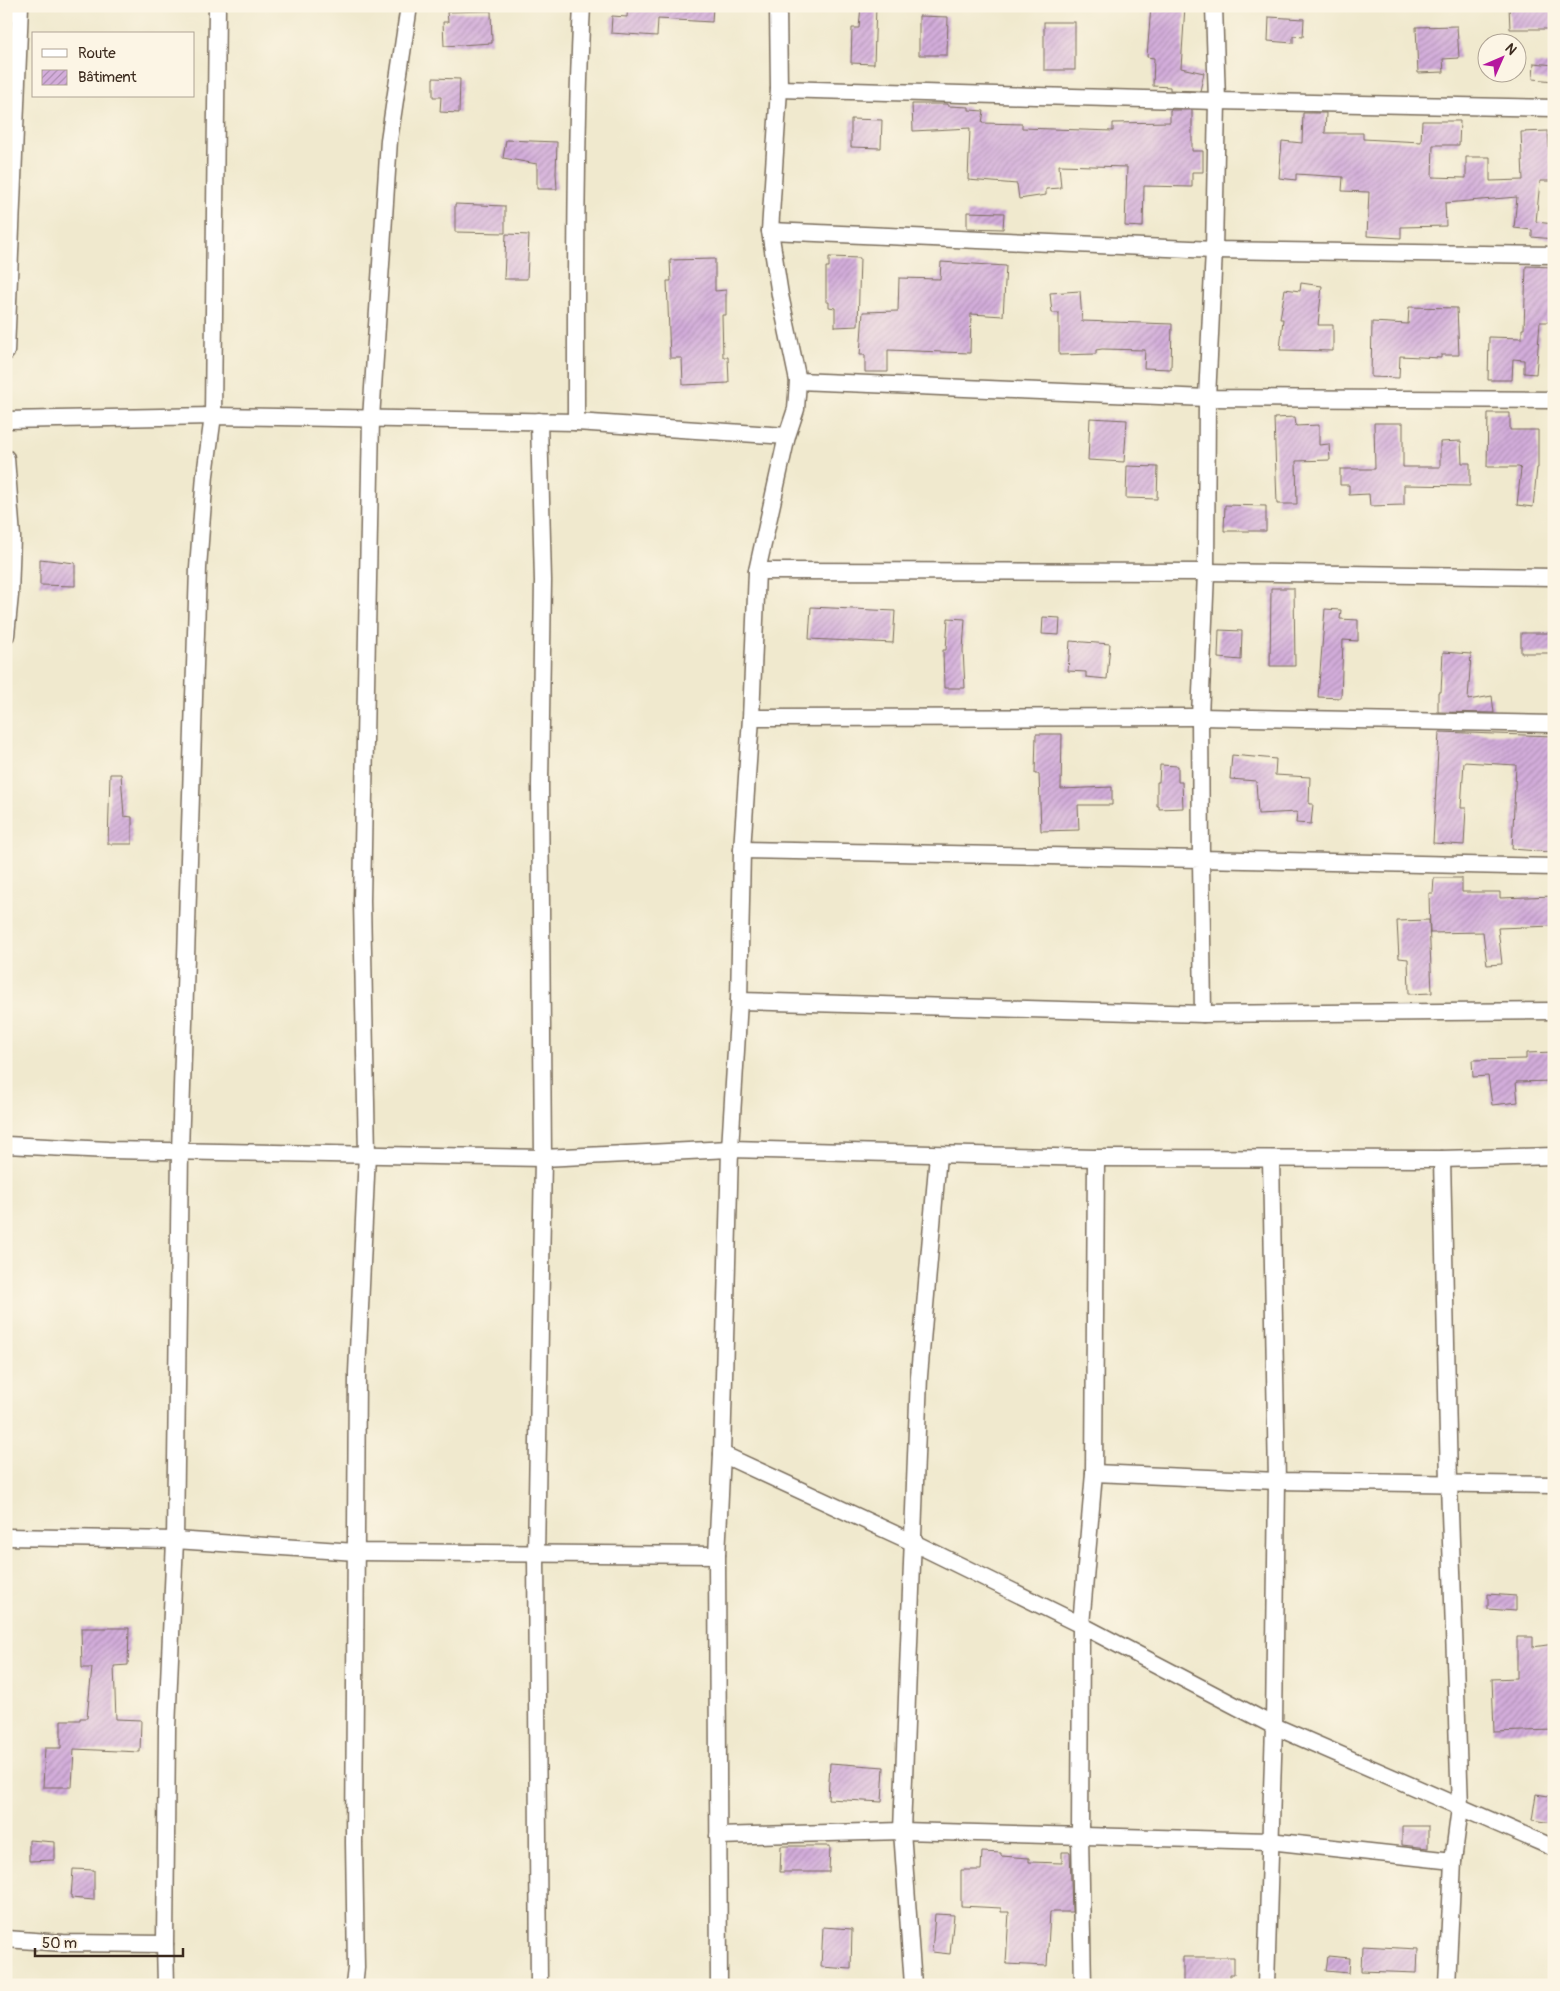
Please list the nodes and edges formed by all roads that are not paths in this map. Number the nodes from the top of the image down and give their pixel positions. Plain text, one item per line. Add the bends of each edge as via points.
1 (20, 6) edge
2 (217, 6) edge
3 (409, 6) edge
4 (582, 6) edge
5 (778, 6) edge
6 (1214, 6) edge
7 (779, 89) junction
8 (1217, 101) junction
9 (1554, 108) edge
10 (770, 231) junction
11 (1214, 250) junction
12 (1554, 255) edge
13 (6, 352) edge
14 (798, 381) junction
15 (1207, 398) junction
16 (1554, 400) edge
17 (213, 416) junction
18 (371, 419) junction
19 (6, 420) edge
20 (539, 421) junction
21 (576, 422) junction
22 (788, 436) junction
23 (6, 458) edge
24 (758, 572) junction
25 (1206, 572) junction
26 (1554, 577) edge
27 (6, 635) edge
28 (1200, 717) junction
29 (751, 718) junction
30 (1554, 724) edge
31 (742, 850) junction
32 (1201, 859) junction
33 (1554, 867) edge
34 (739, 1001) junction
35 (1554, 1011) edge
36 (1203, 1014) junction
37 (6, 1145) edge
38 (730, 1149) junction
39 (180, 1152) junction
40 (367, 1154) junction
41 (938, 1155) junction
42 (1554, 1156) edge
43 (543, 1158) junction
44 (1096, 1158) junction
45 (1271, 1159) junction
46 (1442, 1159) junction
47 (722, 1454) junction
48 (1094, 1473) junction
49 (1277, 1481) junction
50 (1449, 1484) junction
51 (1554, 1485) edge
52 (6, 1537) edge
53 (175, 1540) junction
54 (912, 1542) junction
55 (356, 1552) junction
56 (536, 1554) junction
57 (717, 1555) junction
58 (1081, 1625) junction
59 (1274, 1726) junction
60 (1460, 1808) junction
61 (902, 1831) junction
62 (718, 1836) junction
63 (1080, 1836) junction
64 (1269, 1841) junction
65 (1554, 1848) edge
66 (1453, 1861) junction
67 (6, 1939) edge
68 (165, 1944) junction
69 (166, 1985) edge
70 (354, 1985) edge
71 (539, 1985) edge
72 (719, 1985) edge
73 (913, 1985) edge
74 (1083, 1985) edge
75 (1266, 1985) edge
76 (1447, 1985) edge

1 - 13 street
2 - 17 street
3 - 18 street via 389,140
4 - 21 street via 576,190
5 - 7 street
6 - 8 street
7 - 8 street
7 - 10 street
8 - 9 street
8 - 11 street
10 - 11 street
10 - 14 street
11 - 12 street
11 - 15 street
14 - 15 street
14 - 22 street via 796,409
15 - 16 street
15 - 25 street
17 - 18 street
17 - 19 street
17 - 39 street via 198,568
18 - 20 street
18 - 40 street via 362,902
20 - 21 street
20 - 43 street via 543,582 540,785
21 - 22 street
22 - 24 street
23 - 27 street via 12,537
24 - 25 street
24 - 29 street
25 - 26 street
25 - 28 street
28 - 29 street
28 - 30 street
28 - 32 street
29 - 31 street
31 - 32 street
31 - 34 street
32 - 33 street
32 - 36 street
34 - 36 street
34 - 38 street
35 - 36 street
37 - 39 street
38 - 41 street
38 - 43 street
38 - 47 street
39 - 40 street
39 - 53 street
40 - 43 street
40 - 55 street via 358,1373
41 - 44 street
41 - 54 street via 919,1376
42 - 46 street
43 - 56 street
44 - 45 street
44 - 48 street
45 - 46 street
45 - 49 street
46 - 50 street
47 - 54 street
47 - 57 street
48 - 49 street
48 - 58 street
49 - 50 street
49 - 59 street
50 - 51 street
50 - 60 street
52 - 53 street
53 - 55 street
53 - 68 street via 167,1729
54 - 58 street
54 - 61 street
55 - 56 street
55 - 70 street
56 - 57 street
56 - 71 street
57 - 62 street
58 - 59 street
58 - 63 street
59 - 60 street
59 - 64 street
60 - 65 street
60 - 66 street
61 - 62 street
61 - 63 street
61 - 73 street
62 - 72 street
63 - 64 street
63 - 74 street
64 - 66 street
64 - 75 street
66 - 76 street
67 - 68 street
68 - 69 street

